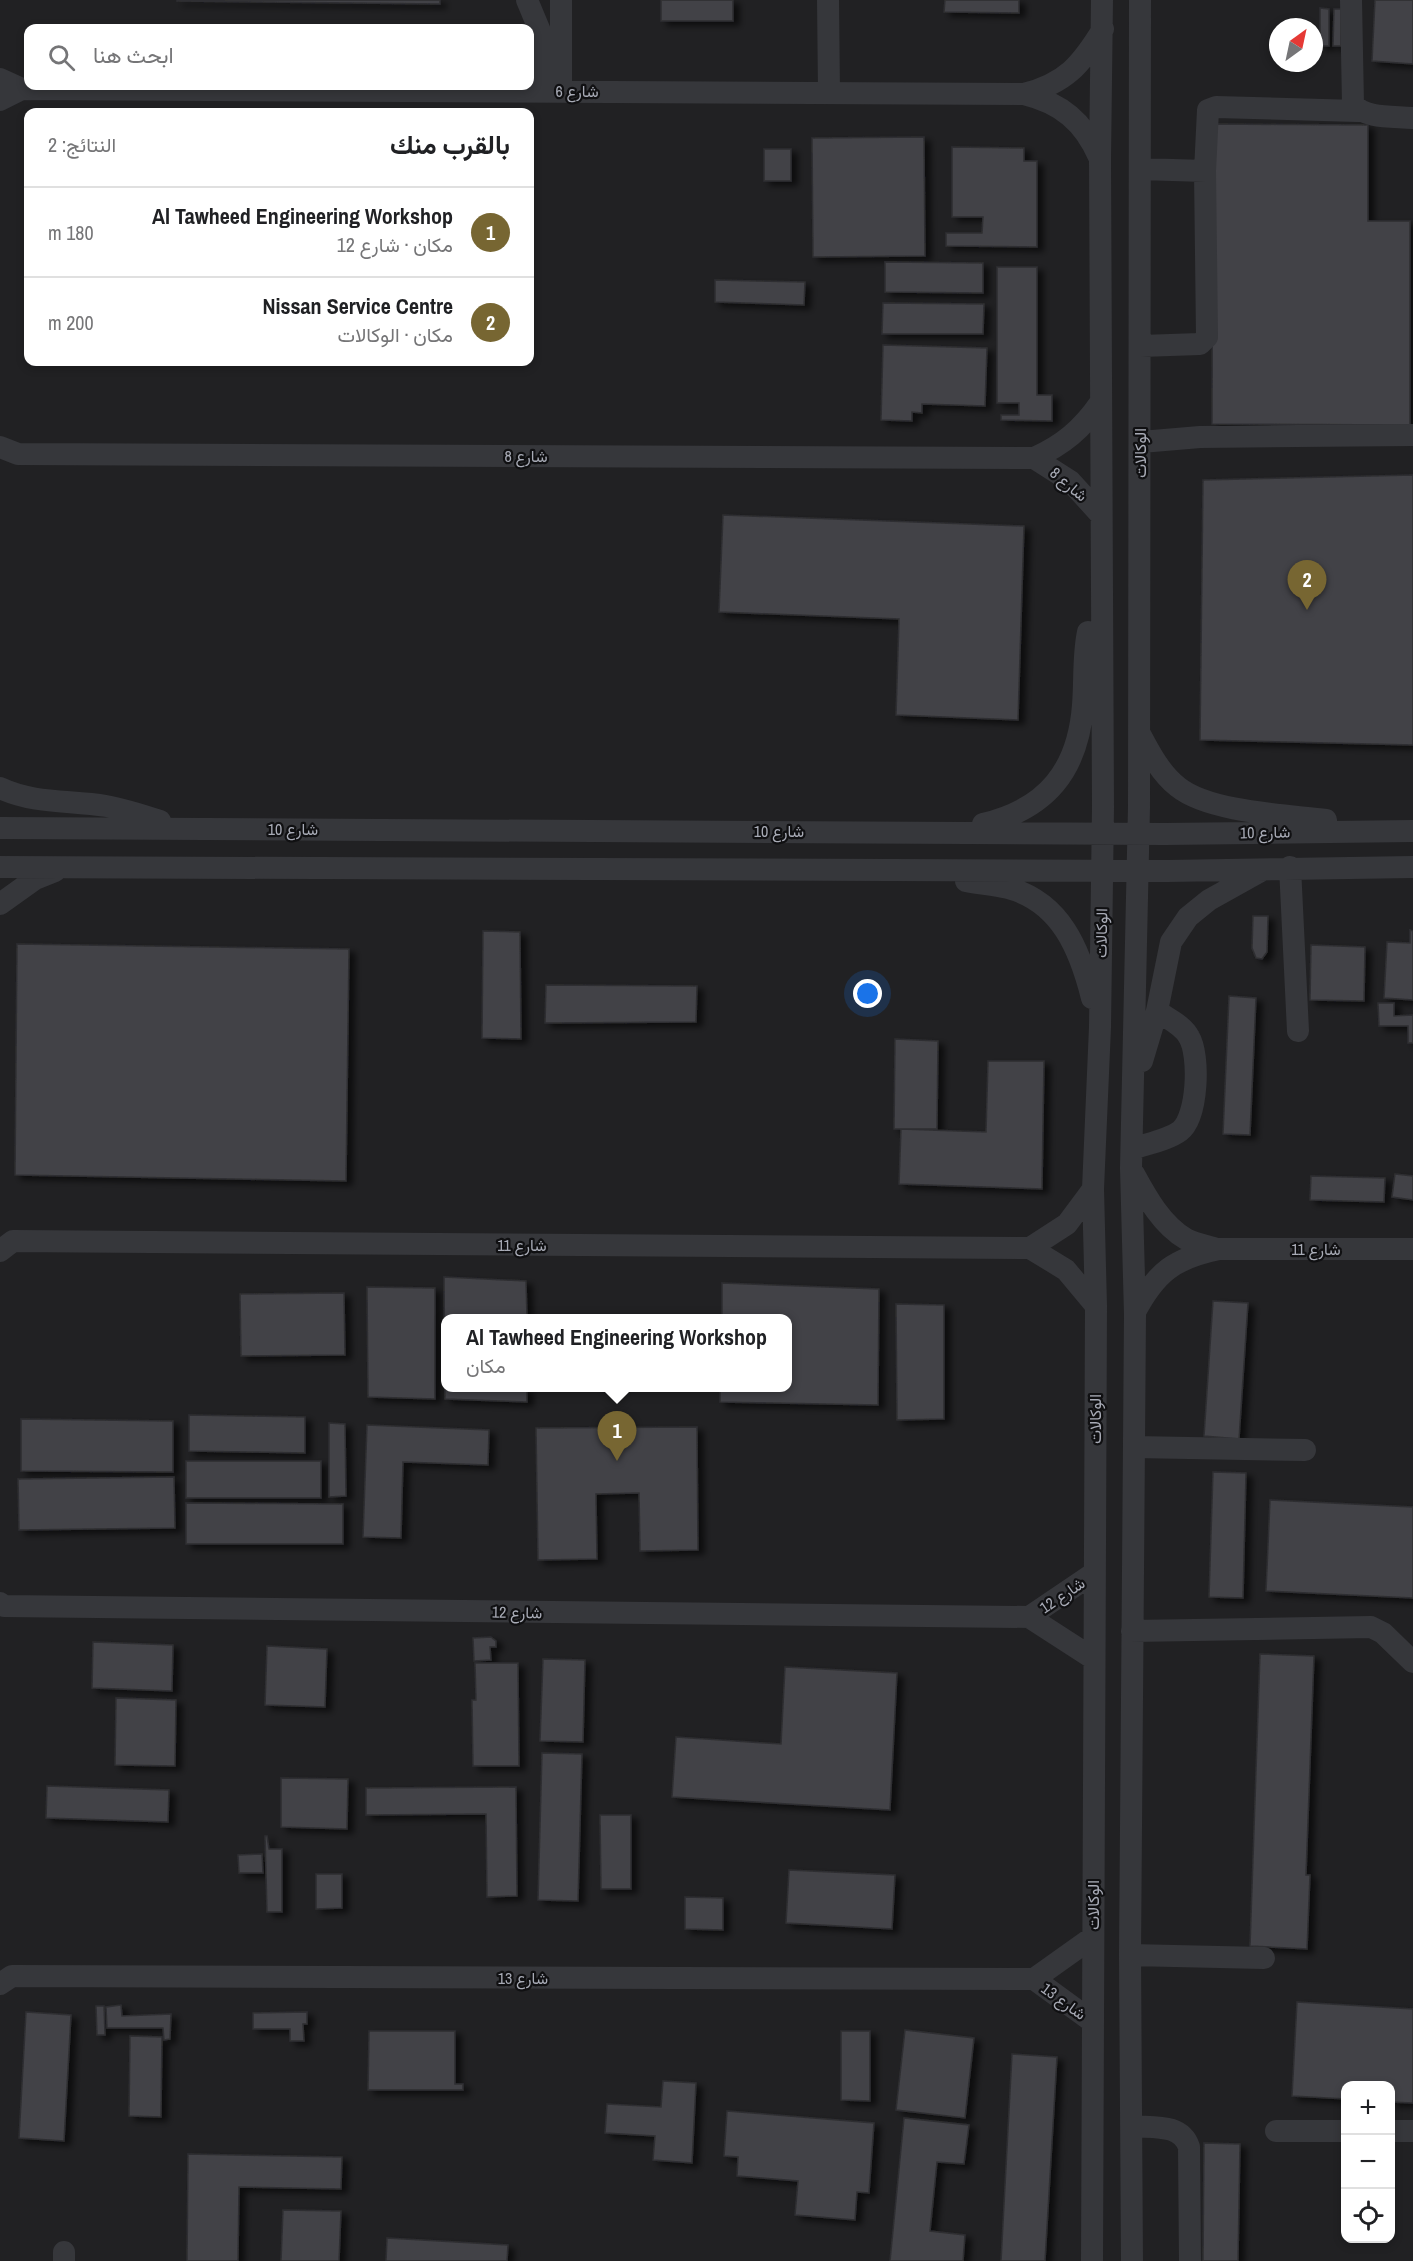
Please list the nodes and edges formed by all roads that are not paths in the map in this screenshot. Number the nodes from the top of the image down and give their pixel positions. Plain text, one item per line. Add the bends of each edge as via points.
1 (527, 0) edge
2 (561, 0) edge
3 (828, 0) edge
4 (1102, 0) edge
5 (1140, 0) edge
6 (1351, 0) edge
7 (1103, 29) junction
8 (0, 79) edge
9 (22, 89) joint
10 (288, 90) edge
11 (553, 91) junction
12 (829, 92) junction
13 (1024, 94) junction
14 (0, 100) edge
15 (1358, 111) junction
16 (1413, 118) edge
17 (1100, 160) junction
18 (1140, 169) junction
19 (1205, 171) junction
20 (1141, 346) junction
21 (1100, 403) junction
22 (1413, 435) edge
23 (1141, 442) junction
24 (6, 455) edge
25 (1034, 458) junction
26 (1101, 515) junction
27 (1101, 576) junction
28 (1139, 731) junction
29 (0, 788) edge
30 (0, 828) edge
31 (178, 828) junction
32 (952, 831) junction
33 (1381, 831) junction
34 (1413, 831) edge
35 (1102, 833) junction
36 (1138, 834) junction
37 (0, 867) edge
38 (67, 867) junction
39 (1413, 867) edge
40 (1280, 868) junction
41 (1102, 870) junction
42 (1137, 870) junction
43 (899, 871) junction
44 (0, 904) edge
45 (1157, 1011) junction
46 (1100, 1027) junction
47 (1298, 1031) dead end
48 (1134, 1086) junction
49 (1132, 1158) junction
50 (1093, 1189) junction
51 (4, 1241) edge
52 (1030, 1248) junction
53 (1219, 1249) junction
54 (1413, 1249) edge
55 (1096, 1306) junction
56 (1135, 1314) junction
57 (1134, 1447) junction
58 (1305, 1450) dead end
59 (1094, 1573) junction
60 (1, 1606) edge
61 (1029, 1617) junction
62 (1132, 1631) junction
63 (1094, 1659) junction
64 (1413, 1662) edge
65 (1093, 1937) junction
66 (1130, 1955) junction
67 (1264, 1958) dead end
68 (4, 1976) edge
69 (1034, 1980) junction
70 (1093, 2022) junction
71 (1132, 2126) junction
72 (1276, 2131) dead end
73 (1341, 2131) edge
74 (1395, 2131) edge
75 (1413, 2131) edge
76 (1092, 2261) edge
77 (1132, 2261) edge
78 (1190, 2261) edge

1 - 11 street via 542,36
2 - 11 street
3 - 12 street
4 - 7 street, الوكالات
5 - 18 street, الوكالات
6 - 15 street via 1351,97
7 - 13 street, شارع 6 via 1078,66 1061,80
7 - 17 street, الوكالات
8 - 9 street, شارع 6
9 - 14 street, شارع 6
10 - 11 street, شارع 6
11 - 12 street, شارع 6
12 - 13 street, شارع 6
13 - 17 street, شارع 6 via 1064,109 1080,123
15 - 16 street
15 - 19 street via 1211,108 1206,118
17 - 21 street, الوكالات
18 - 19 street
18 - 20 street, الوكالات
19 - 20 street via 1206,340 1191,345
20 - 23 street, الوكالات
21 - 25 street, شارع 8 via 1070,438
21 - 26 street, الوكالات
22 - 23 street via 1200,436
23 - 28 street, الوكالات
24 - 25 street, شارع 8
25 - 26 street, شارع 8 via 1070,481
26 - 27 street, الوكالات
27 - 32 street, الوكالات via 1087,638 1078,738 1061,779 1014,815
27 - 35 street, الوكالات
28 - 33 street, شارع 10 via 1163,772 1193,797 1215,805
28 - 36 street, الوكالات
29 - 31 street, شارع 10 via 41,801 107,806
30 - 31 street, شارع 10
31 - 32 street, شارع 10
32 - 35 street, شارع 10
33 - 34 street, شارع 10
33 - 36 street, شارع 10
35 - 36 street, شارع 10
35 - 41 street, الوكالات
36 - 42 street, الوكالات
37 - 38 street
38 - 43 street
38 - 44 street via 35,879
39 - 40 street
40 - 42 street
40 - 45 street, الوكالات via 1226,890 1188,917 1171,942
40 - 47 street
41 - 42 street
41 - 43 street
41 - 46 street, الوكالات
42 - 48 street, الوكالات
43 - 46 street via 1009,888 1033,898 1070,934 1082,959
45 - 48 street, الوكالات
45 - 49 street via 1190,1038 1194,1049 1195,1100 1189,1120 1180,1131
46 - 50 street, الوكالات
48 - 49 street, الوكالات
49 - 53 street, شارع 11 via 1147,1198 1168,1224 1187,1239
49 - 56 street, الوكالات
50 - 52 street via 1067,1224
50 - 55 street, الوكالات
51 - 52 street, شارع 11
52 - 55 street via 1066,1270
53 - 54 street, شارع 11
53 - 56 street, شارع 11 via 1191,1255 1166,1269 1147,1290
55 - 59 street, الوكالات
56 - 57 street, الوكالات
57 - 58 street
57 - 62 street, الوكالات
59 - 61 street, شارع 12
59 - 63 street, الوكالات
60 - 61 street, شارع 12
61 - 63 street, شارع 12
62 - 64 street via 1371,1627 1383,1633
62 - 66 street, الوكالات
63 - 65 street, الوكالات
65 - 69 street, شارع 13
65 - 70 street, الوكالات
66 - 67 street
66 - 71 street, الوكالات
68 - 69 street, شارع 13
69 - 70 street, شارع 13
70 - 76 street, الوكالات
71 - 77 street, الوكالات
71 - 78 street via 1174,2130 1185,2136 1190,2147
72 - 73 street
74 - 75 street

